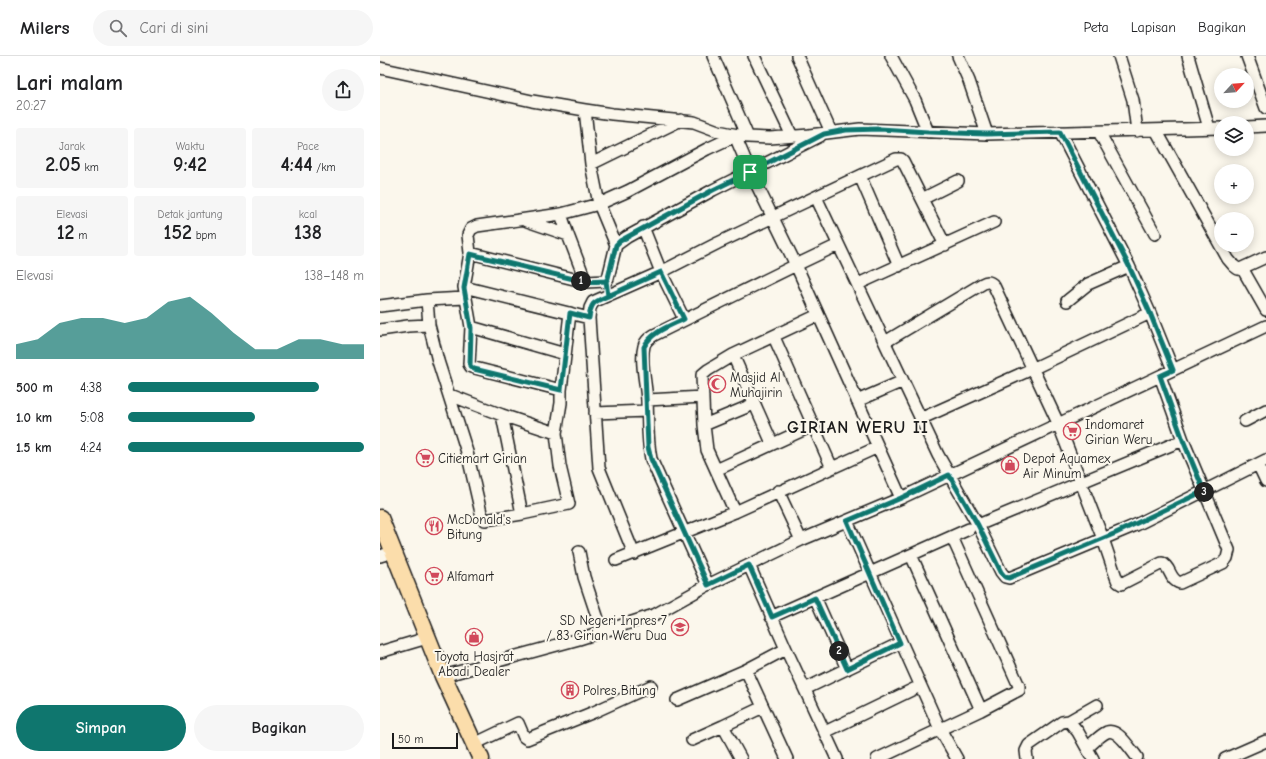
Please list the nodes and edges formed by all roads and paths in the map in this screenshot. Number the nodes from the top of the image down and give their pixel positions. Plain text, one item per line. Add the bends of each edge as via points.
1 (713, 56) edge
2 (754, 56) edge
3 (797, 56) edge
4 (891, 56) edge
5 (958, 56) edge
6 (1119, 56) edge
7 (1188, 56) edge
8 (1247, 56) edge
9 (380, 68) edge
10 (1266, 108) edge
11 (584, 110) junction
12 (682, 120) junction
13 (1266, 126) edge
14 (1254, 127) edge
15 (1209, 128) junction
16 (1214, 128) edge
17 (1156, 130) junction
18 (1137, 131) junction
19 (928, 132) junction
20 (1060, 132) junction
21 (1099, 132) junction
22 (828, 133) junction
23 (987, 134) junction
24 (736, 136) junction
25 (792, 136) junction
26 (748, 137) junction
27 (591, 164) junction
28 (750, 172) junction
29 (860, 176) junction
30 (958, 181) dead end
31 (816, 197) junction
32 (922, 199) junction
33 (599, 204) junction
34 (561, 214) junction
35 (773, 217) junction
36 (525, 220) junction
37 (994, 222) dead end
38 (643, 227) junction
39 (1155, 234) dead end
40 (568, 235) junction
41 (616, 245) junction
42 (838, 245) junction
43 (945, 245) junction
44 (470, 254) junction
45 (1266, 257) edge
46 (796, 265) junction
47 (899, 266) junction
48 (1129, 266) junction
49 (1242, 268) junction
50 (661, 272) junction
51 (606, 281) junction
52 (586, 282) junction
53 (858, 284) junction
54 (464, 292) junction
55 (608, 296) junction
56 (428, 300) junction
57 (1067, 301) dead end
58 (380, 306) edge
59 (1266, 310) edge
60 (570, 313) junction
61 (1150, 313) junction
62 (818, 315) junction
63 (589, 318) junction
64 (684, 319) junction
65 (429, 326) junction
66 (1266, 326) edge
67 (471, 328) junction
68 (380, 330) edge
69 (774, 337) junction
70 (885, 342) junction
71 (565, 354) junction
72 (733, 355) junction
73 (1032, 368) junction
74 (1173, 370) junction
75 (1160, 376) junction
76 (903, 381) junction
77 (561, 390) junction
78 (450, 395) junction
79 (703, 397) junction
80 (857, 401) junction
81 (754, 404) junction
82 (647, 405) junction
83 (1266, 410) edge
84 (595, 414) junction
85 (502, 415) junction
86 (920, 419) junction
87 (1245, 421) dead end
88 (1058, 423) junction
89 (704, 425) junction
90 (812, 426) junction
91 (556, 433) junction
92 (1183, 440) junction
93 (772, 443) junction
94 (878, 447) junction
95 (1262, 462) edge
96 (832, 468) junction
97 (716, 470) junction
98 (949, 475) junction
99 (1266, 481) edge
100 (1081, 482) junction
101 (778, 491) junction
102 (1204, 491) junction
103 (901, 498) junction
104 (734, 512) junction
105 (522, 514) junction
106 (380, 518) edge
107 (847, 521) junction
108 (974, 527) junction
109 (684, 533) junction
110 (952, 537) junction
111 (1103, 539) junction
112 (801, 540) junction
113 (579, 552) dead end
114 (386, 554) edge
115 (634, 554) junction
116 (911, 555) junction
117 (616, 560) dead end
118 (749, 565) junction
119 (870, 573) junction
120 (708, 585) junction
121 (815, 598) junction
122 (772, 617) junction
123 (602, 632) junction
124 (427, 638) junction
125 (900, 643) junction
126 (786, 649) junction
127 (380, 652) edge
128 (847, 669) junction
129 (746, 670) junction
130 (443, 676) junction
131 (651, 686) dead end
132 (920, 686) junction
133 (804, 689) junction
134 (677, 700) dead end
135 (1097, 705) dead end
136 (763, 707) junction
137 (981, 710) junction
138 (1069, 722) junction
139 (724, 726) junction
140 (940, 729) junction
141 (825, 732) junction
142 (692, 740) dead end
143 (1266, 741) edge
144 (474, 744) junction
145 (1087, 748) junction
146 (1245, 755) edge
147 (1137, 758) dead end
148 (481, 759) edge
149 (741, 759) edge
150 (787, 759) edge
151 (837, 759) edge
152 (877, 759) edge
153 (956, 759) edge
154 (1027, 759) edge
155 (1093, 759) edge
156 (1225, 759) edge

1 - 26 street
2 - 25 street
3 - 22 street
4 - 19 street via 915,100
5 - 23 street
6 - 18 street via 1133,100
7 - 15 street
8 - 10 street
9 - 11 street
11 - 12 street
11 - 27 street
12 - 24 street via 701,123
12 - 27 street
13 - 14 street
15 - 16 street
15 - 17 street
17 - 18 street
17 - 49 street via 1228,259 1238,269
18 - 21 street
19 - 22 street via 860,129
19 - 23 street
20 - 21 street
20 - 23 street
20 - 48 street
21 - 39 street
22 - 25 street
22 - 28 street
24 - 26 street
24 - 28 street
24 - 33 street
25 - 26 street
27 - 33 street
28 - 35 street
28 - 38 street
29 - 31 street
29 - 32 street via 901,159
29 - 47 street
30 - 32 street
31 - 35 street
31 - 42 street
32 - 43 street
33 - 34 street
33 - 41 street
34 - 36 street
34 - 40 street
35 - 46 street
35 - 50 street
36 - 40 street
36 - 44 street via 471,229 468,235
37 - 43 street
38 - 41 street
38 - 50 street
40 - 52 street
41 - 51 street
42 - 46 street
42 - 53 street
43 - 47 street
44 - 52 street
44 - 54 street
45 - 49 street
46 - 62 street
46 - 64 street
47 - 53 street
48 - 57 street via 1088,284
48 - 61 street
49 - 59 street
50 - 55 street
50 - 64 street
51 - 52 street
51 - 55 street
53 - 70 street
54 - 56 street
54 - 60 street
54 - 67 street
55 - 63 street via 593,302
56 - 58 street
56 - 65 street
60 - 63 street
60 - 71 street
61 - 73 street
61 - 74 street
62 - 69 street
62 - 80 street
63 - 84 street
64 - 82 street via 647,340 644,347
65 - 68 street
65 - 78 street
66 - 74 street
67 - 71 street
67 - 77 street via 471,368
69 - 72 street
69 - 90 street
70 - 73 street via 987,281 994,286
70 - 76 street
71 - 77 street
72 - 79 street via 702,375
72 - 81 street
73 - 86 street
73 - 88 street
74 - 75 street
75 - 88 street
75 - 92 street
76 - 80 street
76 - 86 street
77 - 91 street
78 - 85 street
78 - 105 street via 483,519
79 - 82 street
79 - 89 street
80 - 94 street
81 - 89 street
81 - 93 street
82 - 84 street
82 - 109 street via 648,447 651,459
83 - 87 street
84 - 115 street via 599,468
85 - 91 street
85 - 105 street
86 - 98 street
88 - 98 street
88 - 100 street
89 - 97 street via 707,450
90 - 93 street
90 - 96 street
91 - 105 street via 560,466 569,504
92 - 100 street
92 - 102 street
93 - 97 street
94 - 96 street
94 - 103 street
95 - 99 street
95 - 102 street
96 - 101 street
97 - 104 street
98 - 103 street
98 - 108 street
100 - 108 street
100 - 111 street
101 - 104 street
101 - 112 street
102 - 111 street
102 - 111 street via 1229,550 1223,563 1177,583 1162,563 1120,584
103 - 107 street
104 - 109 street
106 - 114 highway
107 - 112 street
107 - 119 street
108 - 110 street
108 - 111 street via 1001,572 1009,578
109 - 115 street
109 - 120 street
110 - 116 street
110 - 137 street via 1019,686 1018,691
112 - 118 street
113 - 123 street
114 - 124 highway
115 - 117 street
116 - 119 street
116 - 137 street
118 - 120 street
118 - 122 street
119 - 121 street
119 - 125 street
120 - 123 street via 654,615
121 - 122 street
121 - 128 street
122 - 126 street
123 - 130 street
124 - 127 street
124 - 130 highway
125 - 128 street
125 - 132 street
126 - 129 street
126 - 133 street
128 - 133 street
129 - 134 street
129 - 136 street
130 - 144 highway
131 - 144 street via 527,739 518,724
132 - 140 street
132 - 141 street
133 - 141 street
135 - 138 street
136 - 139 street
136 - 150 street
137 - 140 street
138 - 145 street
138 - 154 street via 1062,722 1029,744 1026,751
139 - 142 street
139 - 149 street
140 - 152 street
140 - 153 street
141 - 151 street
143 - 146 street
144 - 148 highway
145 - 147 street via 1106,732 1112,731 1116,732
145 - 155 street
146 - 156 street

